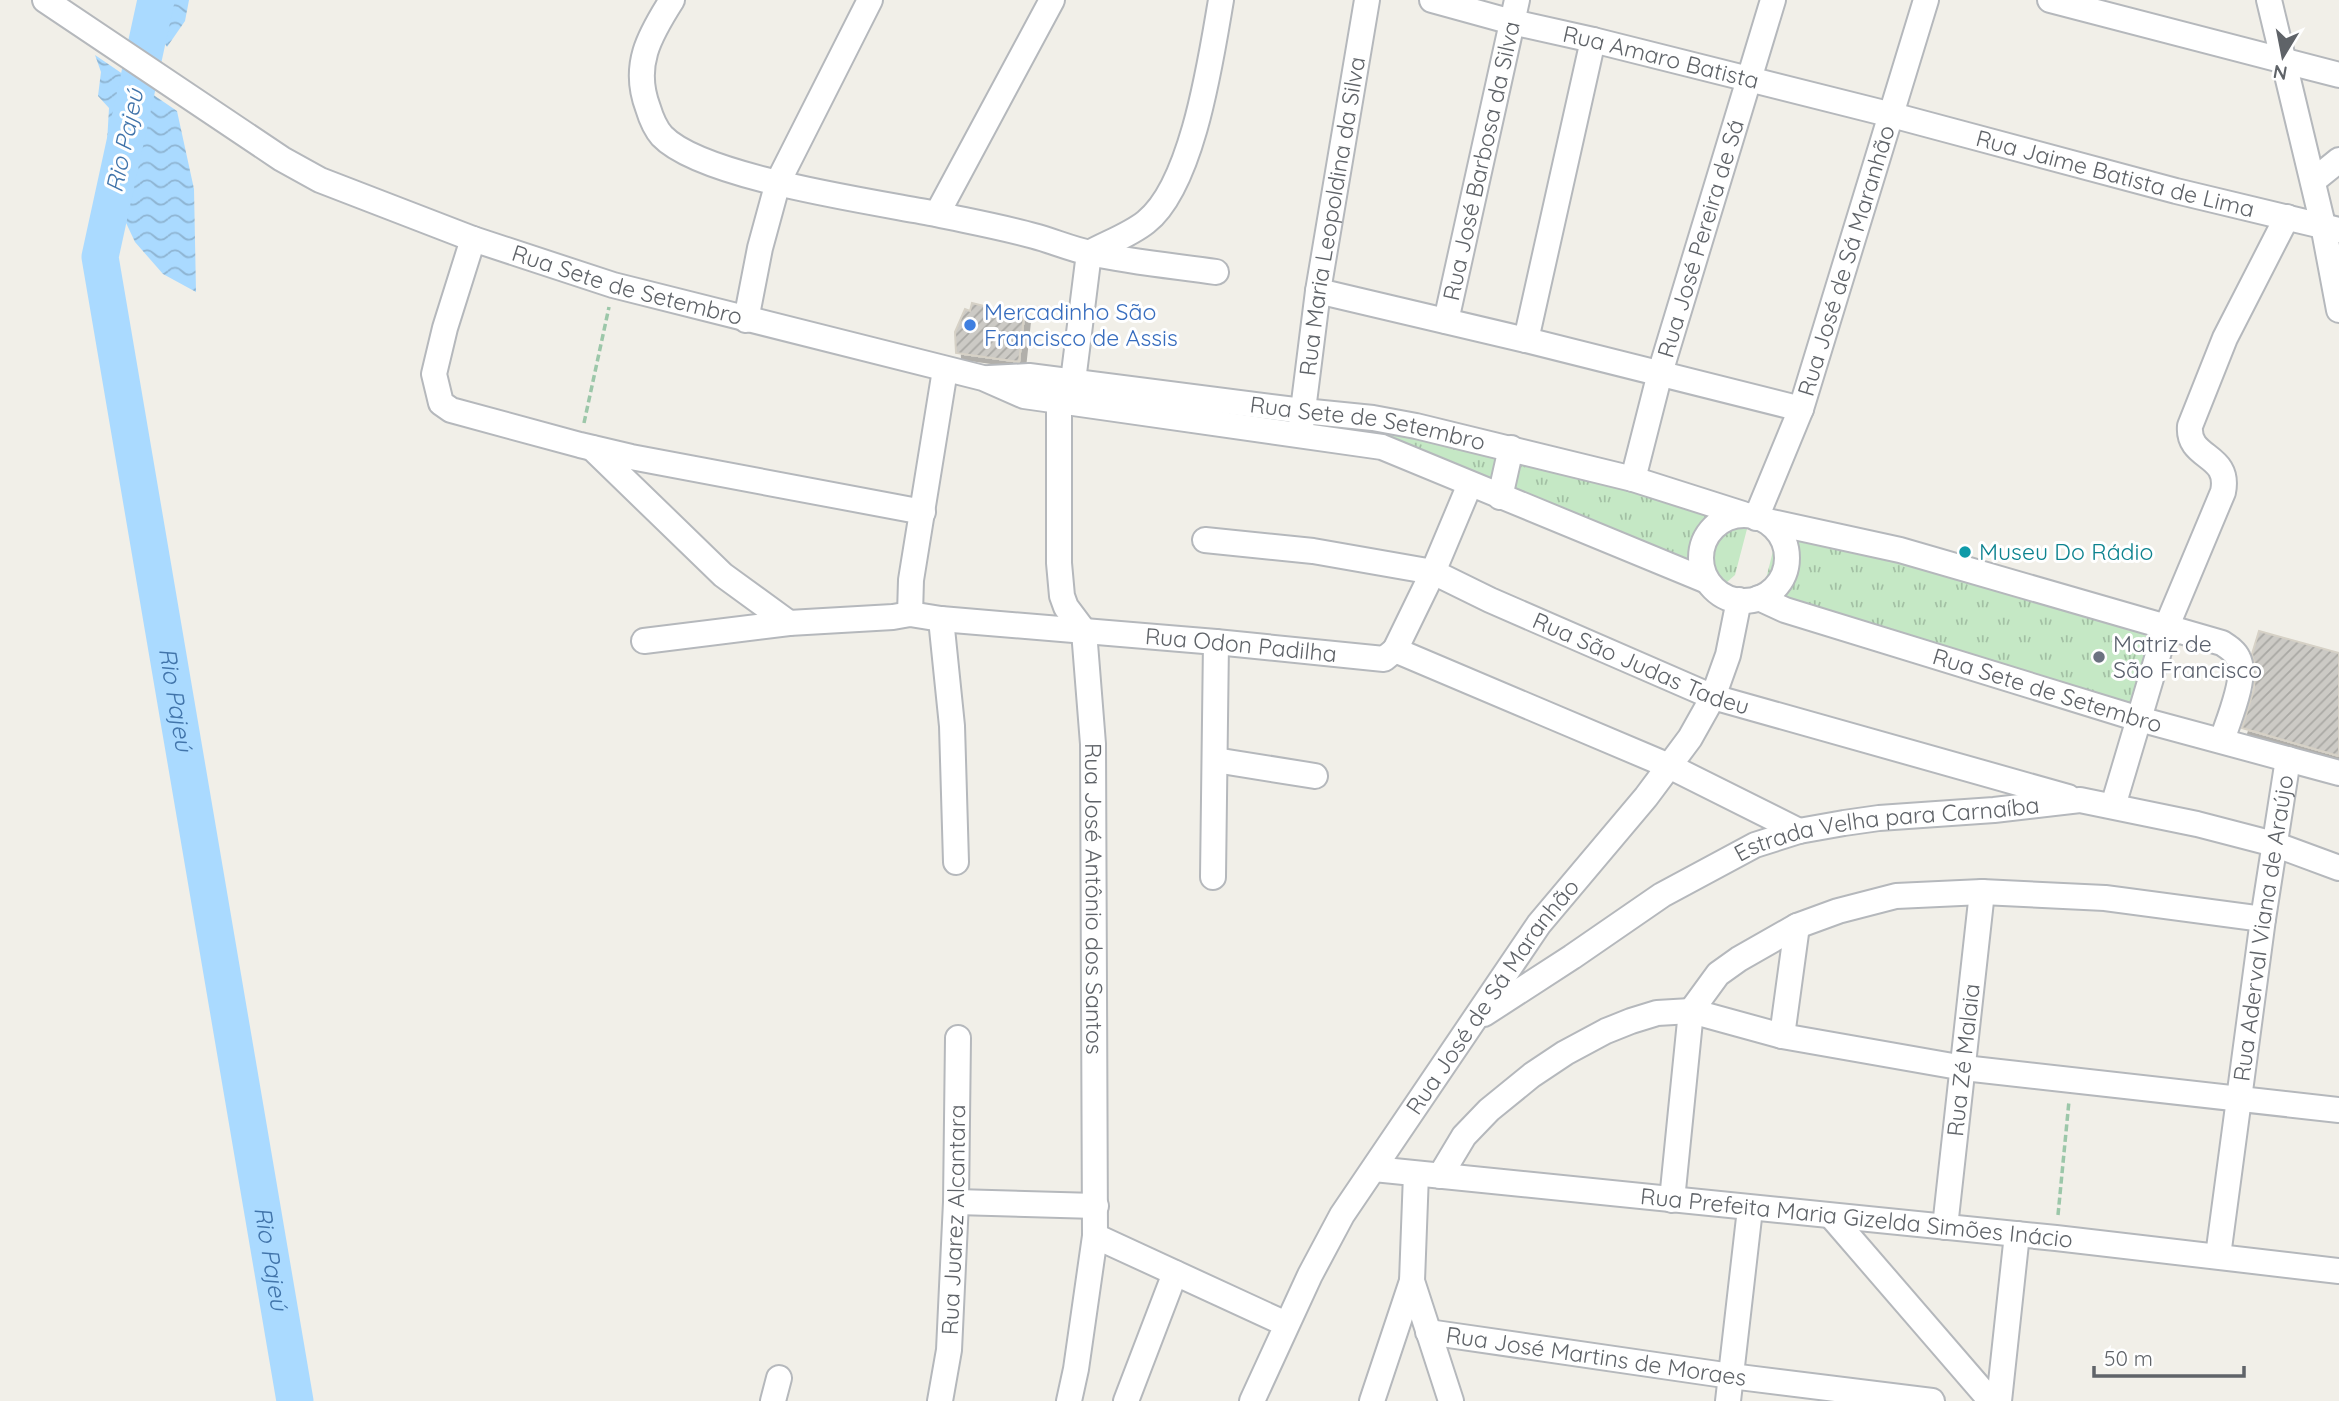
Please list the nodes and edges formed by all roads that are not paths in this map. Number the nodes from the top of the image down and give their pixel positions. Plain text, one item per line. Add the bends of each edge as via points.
1 (45, 0) edge
2 (672, 0) edge
3 (870, 0) edge
4 (1052, 0) edge
5 (1221, 0) edge
6 (1367, 0) edge
7 (1432, 0) edge
8 (1773, 0) edge
9 (1926, 0) edge
10 (2050, 0) edge
11 (2269, 0) edge
12 (1514, 11) edge
13 (1593, 40) junction
14 (2286, 61) junction
15 (2339, 75) edge
16 (1749, 80) junction
17 (1892, 115) junction
18 (2339, 160) edge
19 (2313, 181) junction
20 (778, 182) junction
21 (937, 215) junction
22 (2287, 216) junction
23 (2331, 228) edge
24 (473, 239) junction
25 (1089, 253) junction
26 (1216, 272) dead end
27 (1318, 291) junction
28 (2339, 310) edge
29 (746, 320) junction
30 (1446, 321) junction
31 (1526, 340) junction
32 (945, 370) junction
33 (1660, 373) junction
34 (983, 378) junction
35 (1073, 382) junction
36 (1059, 402) junction
37 (1801, 409) junction
38 (1373, 418) junction
39 (1302, 423) junction
40 (1368, 444) junction
41 (586, 447) junction
42 (1511, 448) junction
43 (1633, 479) junction
44 (1470, 484) junction
45 (1500, 497) junction
46 (923, 512) junction
47 (1755, 518) junction
48 (1205, 540) dead end
49 (1433, 572) junction
50 (1707, 580) junction
51 (1749, 599) junction
52 (911, 614) junction
53 (942, 619) junction
54 (789, 623) junction
55 (2166, 628) junction
56 (1084, 631) junction
57 (644, 641) dead end
58 (1216, 642) junction
59 (1395, 650) junction
60 (1713, 697) junction
61 (2139, 719) junction
62 (2222, 740) junction
63 (2288, 759) junction
64 (1215, 760) junction
65 (1669, 766) junction
66 (2339, 773) edge
67 (1315, 776) dead end
68 (2080, 800) junction
69 (2113, 806) junction
70 (1799, 831) junction
71 (2274, 845) junction
72 (956, 862) dead end
73 (2339, 868) edge
74 (1213, 877) dead end
75 (1982, 892) junction
76 (2263, 919) junction
77 (1797, 926) junction
78 (1691, 1010) junction
79 (1475, 1020) junction
80 (1782, 1036) junction
81 (958, 1038) dead end
82 (1964, 1068) junction
83 (2238, 1099) junction
84 (2339, 1110) edge
85 (1374, 1169) junction
86 (1428, 1175) junction
87 (1672, 1200) junction
88 (956, 1202) junction
89 (1096, 1206) junction
90 (1750, 1209) junction
91 (1832, 1217) junction
92 (1945, 1227) junction
93 (2017, 1234) junction
94 (1095, 1236) junction
95 (2218, 1256) junction
96 (2339, 1271) edge
97 (1175, 1273) junction
98 (1412, 1281) junction
99 (1286, 1324) junction
100 (1428, 1332) junction
101 (1731, 1376) junction
102 (940, 1401) edge
103 (1069, 1401) edge
104 (1126, 1401) edge
105 (1252, 1401) edge
106 (1372, 1401) edge
107 (1451, 1401) edge
108 (1728, 1401) edge
109 (1932, 1401) edge
110 (1991, 1401) edge
111 (1999, 1401) edge

1 - 24 street, Rua Sete de Setembro via 282,159 320,180
2 - 20 street via 644,54 640,80 656,128 678,149 730,170
3 - 20 street
4 - 21 street
5 - 25 street via 1189,152 1174,186 1146,222
6 - 27 street, Rua Maria Leopoldina da Silva
7 - 12 street, Rua Amaro Batista
8 - 16 street, Rua José Pereira de Sá
9 - 17 street, Rua José de Sá Maranhão
10 - 14 street
11 - 14 street
12 - 13 street, Rua Amaro Batista
12 - 30 street, Rua José Barbosa da Silva
13 - 16 street, Rua Amaro Batista
13 - 31 street
14 - 15 street
14 - 19 street
16 - 17 street, Rua Amaro Batista
16 - 33 street, Rua José Pereira de Sá
17 - 22 street, Rua Jaime Batista de Lima
17 - 37 street, Rua José de Sá Maranhão
18 - 19 street
19 - 23 street
20 - 21 street
20 - 29 street
21 - 25 street via 1032,235
22 - 23 street, Rua Jaime Batista de Lima
22 - 55 street via 2225,338 2190,425 2192,442 2219,464 2225,482
23 - 28 street
24 - 29 street, Rua Sete de Setembro via 613,285
24 - 41 street via 433,374 441,403 472,417
25 - 26 street
25 - 35 street
27 - 30 street
27 - 39 street, Rua Maria Leopoldina da Silva
29 - 32 street, Rua Sete de Setembro
30 - 31 street
31 - 33 street
32 - 34 street, Rua Sete de Setembro
32 - 46 street
33 - 37 street
33 - 43 street, Rua José Pereira de Sá
34 - 35 street, Rua Sete de Setembro via 1029,376
34 - 36 street, Rua Sete de Setembro via 1024,396
35 - 39 street, Rua Sete de Setembro
36 - 39 street, Rua Sete de Setembro
36 - 56 street, Rua José Antônio dos Santos via 1062,596
37 - 47 street, Rua José de Sá Maranhão
38 - 39 street, Rua Sete de Setembro
38 - 40 street
38 - 42 street, Rua Sete de Setembro
39 - 40 street, Rua Sete de Setembro
40 - 44 street, Rua Sete de Setembro
41 - 46 street
41 - 54 street via 723,575
42 - 43 street, Rua Sete de Setembro
42 - 45 street
43 - 47 street, Rua Sete de Setembro
44 - 45 street, Rua Sete de Setembro
44 - 49 street
45 - 50 street, Rua Sete de Setembro
46 - 52 street via 911,580
47 - 50 street via 1730,517 1713,527 1703,543 1701,562
47 - 51 street via 1781,534 1787,552 1785,571 1775,588
47 - 55 street, Rua Sete de Setembro via 1900,550
48 - 49 street, Rua São Judas Tadeu via 1313,551
49 - 59 street
49 - 60 street, Rua São Judas Tadeu
50 - 51 street via 1721,594
51 - 60 street, Rua José de Sá Maranhão
51 - 61 street, Rua Sete de Setembro
52 - 53 street, Rua Odon Padilha
52 - 54 street, Rua Odon Padilha
53 - 56 street, Rua Odon Padilha
53 - 72 street via 952,726
54 - 57 street, Rua Odon Padilha
55 - 61 street
55 - 62 street, Rua Sete de Setembro via 2222,643 2238,656 2240,680
56 - 58 street, Rua Odon Padilha
56 - 89 street, Rua José Antônio dos Santos via 1093,744
58 - 59 street, Rua Odon Padilha via 1384,659
58 - 64 street
59 - 65 street
60 - 65 street, Rua José de Sá Maranhão
60 - 68 street, Rua São Judas Tadeu
61 - 62 street, Rua Sete de Setembro
61 - 69 street
62 - 63 street, Rua Sete de Setembro
63 - 66 street, Rua Sete de Setembro
63 - 71 street, Rua Aderval Viana de Araújo
64 - 67 street
64 - 74 street
65 - 70 street
65 - 79 street, Rua José de Sá Maranhão via 1539,924
68 - 69 street, Estrada Velha para Carnaíba
68 - 70 street, Estrada Velha para Carnaíba via 1878,818
69 - 71 street, Estrada Velha para Carnaíba
70 - 79 street, Estrada Velha para Carnaíba via 1755,845 1662,895
71 - 73 street, Estrada Velha para Carnaíba
71 - 76 street, Rua Aderval Viana de Araújo
75 - 76 street via 2105,898
75 - 77 street via 1896,896
75 - 82 street, Rua Zé Malaia
76 - 83 street, Rua Aderval Viana de Araújo
77 - 78 street via 1718,974
77 - 80 street
78 - 80 street
78 - 86 street via 1631,1021 1565,1053 1489,1110
78 - 87 street
79 - 85 street, Rua José de Sá Maranhão
80 - 82 street
81 - 88 street, Rua Juarez Alcantara
82 - 83 street
82 - 92 street, Rua Zé Malaia
83 - 84 street
83 - 95 street, Rua Aderval Viana de Araújo
85 - 86 street, Rua Prefeita Maria Gizelda Simões Inácio
85 - 99 street, Rua José de Sá Maranhão via 1342,1215
86 - 87 street, Rua Prefeita Maria Gizelda Simões Inácio
86 - 98 street
87 - 90 street, Rua Prefeita Maria Gizelda Simões Inácio
88 - 89 street
88 - 102 street, Rua Juarez Alcantara via 949,1350
89 - 94 street, Rua José Antônio dos Santos
90 - 91 street, Rua Prefeita Maria Gizelda Simões Inácio
90 - 101 street
91 - 92 street, Rua Prefeita Maria Gizelda Simões Inácio
91 - 110 street
92 - 93 street, Rua Prefeita Maria Gizelda Simões Inácio
93 - 95 street, Rua Prefeita Maria Gizelda Simões Inácio
93 - 111 street
94 - 97 street
94 - 103 street, Rua José Antônio dos Santos
95 - 96 street, Rua Prefeita Maria Gizelda Simões Inácio
97 - 99 street
97 - 104 street
98 - 100 street
98 - 106 street
99 - 105 street, Rua José de Sá Maranhão
100 - 101 street, Rua José Martins de Moraes
100 - 107 street
101 - 108 street
101 - 109 street, Rua José Martins de Moraes

